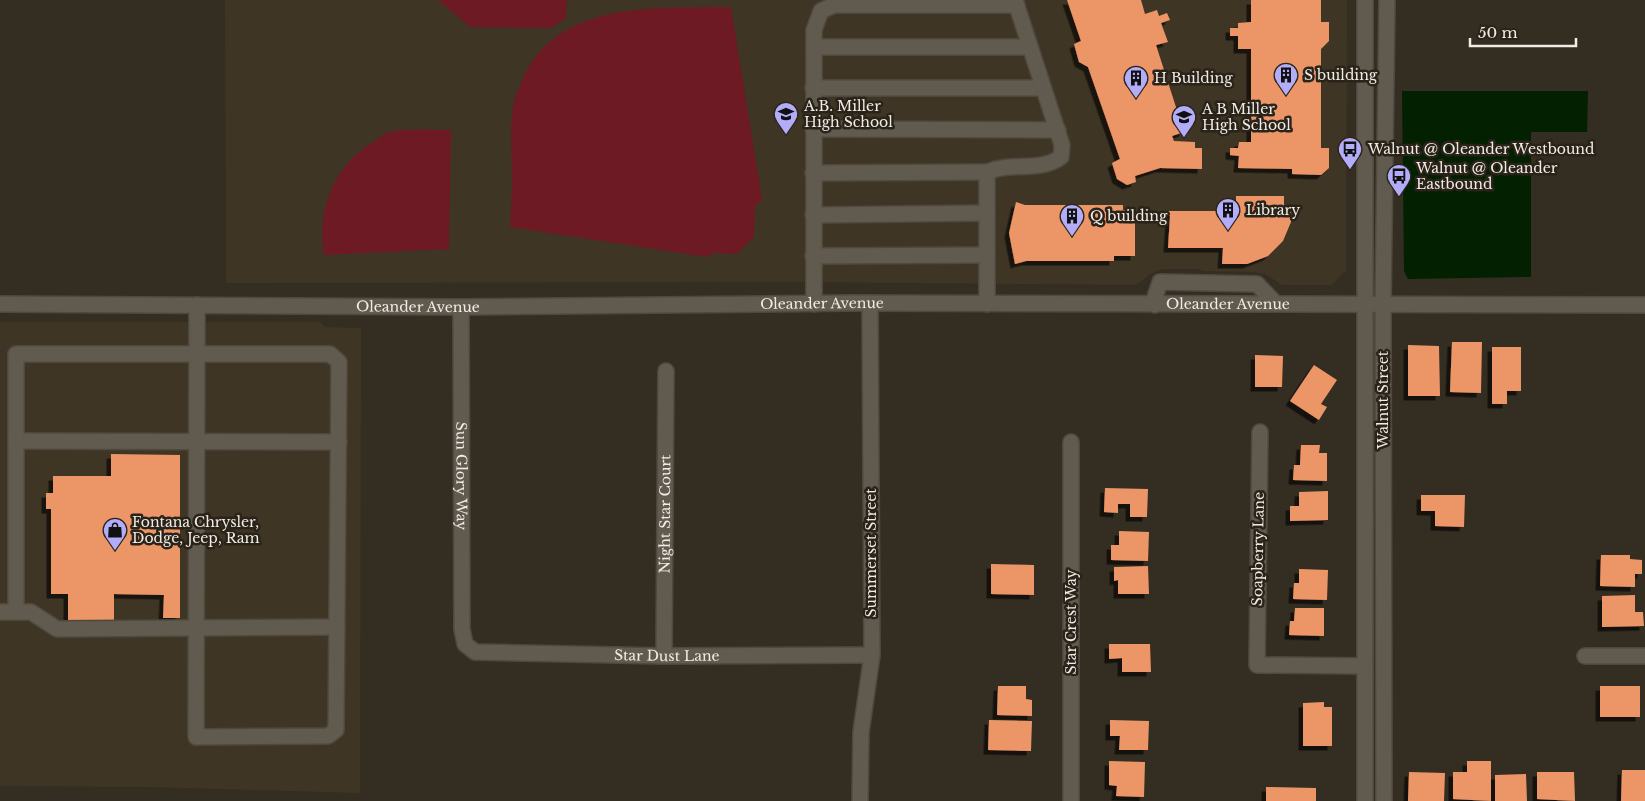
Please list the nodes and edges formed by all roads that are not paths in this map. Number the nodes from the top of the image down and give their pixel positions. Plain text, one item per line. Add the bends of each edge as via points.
1 (1365, 0) edge
2 (1387, 0) edge
3 (1016, 2) edge
4 (814, 47) junction
5 (1030, 47) junction
6 (813, 88) junction
7 (1043, 88) junction
8 (813, 129) junction
9 (1058, 130) junction
10 (987, 172) junction
11 (813, 174) junction
12 (987, 213) junction
13 (813, 215) junction
14 (987, 255) junction
15 (813, 256) junction
16 (870, 303) junction
17 (0, 304) edge
18 (814, 304) junction
19 (988, 304) junction
20 (1276, 304) junction
21 (197, 305) junction
22 (1155, 305) junction
23 (1364, 305) junction
24 (1383, 305) junction
25 (1645, 305) edge
26 (461, 307) junction
27 (197, 353) junction
28 (666, 371) dead end
29 (1260, 432) dead end
30 (16, 441) junction
31 (196, 442) junction
32 (338, 442) junction
33 (1071, 442) dead end
34 (0, 612) edge
35 (16, 612) junction
36 (337, 627) junction
37 (196, 630) junction
38 (465, 644) joint
39 (872, 655) junction
40 (664, 656) junction
41 (1585, 656) dead end
42 (1645, 656) edge
43 (1365, 666) junction
44 (860, 801) edge
45 (1071, 801) edge
46 (1365, 801) edge
47 (1384, 801) edge

1 - 23 street, Walnut Street
2 - 24 street, Walnut Street
3 - 4 street via 834,5 821,11 814,30
3 - 5 street
4 - 5 street
4 - 6 street
5 - 7 street
6 - 7 street
6 - 8 street
7 - 9 street
8 - 9 street
8 - 11 street
9 - 10 street via 1062,157 1050,165 1000,167
10 - 11 street
10 - 12 street
11 - 13 street
12 - 13 street
12 - 14 street
13 - 15 street
14 - 15 street
14 - 19 street
15 - 18 street
16 - 18 street, Oleander Avenue
16 - 19 street, Oleander Avenue
16 - 39 street, Summerset Street
17 - 21 street, Oleander Avenue
18 - 26 street, Oleander Avenue
19 - 22 street, Oleander Avenue
20 - 22 street, Oleander Avenue
20 - 22 street via 1257,284 1160,282
20 - 23 street, Oleander Avenue
21 - 26 street, Oleander Avenue
21 - 27 street
23 - 24 street, Oleander Avenue
23 - 43 street, Walnut Street
24 - 25 street, Oleander Avenue
24 - 47 street, Walnut Street
26 - 38 street, Sun Glory Way via 462,619
27 - 30 street via 16,354
27 - 31 street
27 - 32 street via 330,354 339,362
28 - 40 street, Night Star Court
29 - 43 street, Soapberry Lane via 1257,665
30 - 31 street
30 - 35 street
31 - 32 street
31 - 37 street
32 - 36 street
33 - 45 street, Star Crest Way
34 - 35 street
35 - 37 street via 31,612 57,629
36 - 37 street
36 - 37 street via 336,730 328,736 196,737
38 - 40 street, Star Dust Lane via 475,652
39 - 40 street, Star Dust Lane
39 - 44 street, Summerset Street via 861,732
41 - 42 street
43 - 46 street, Walnut Street

